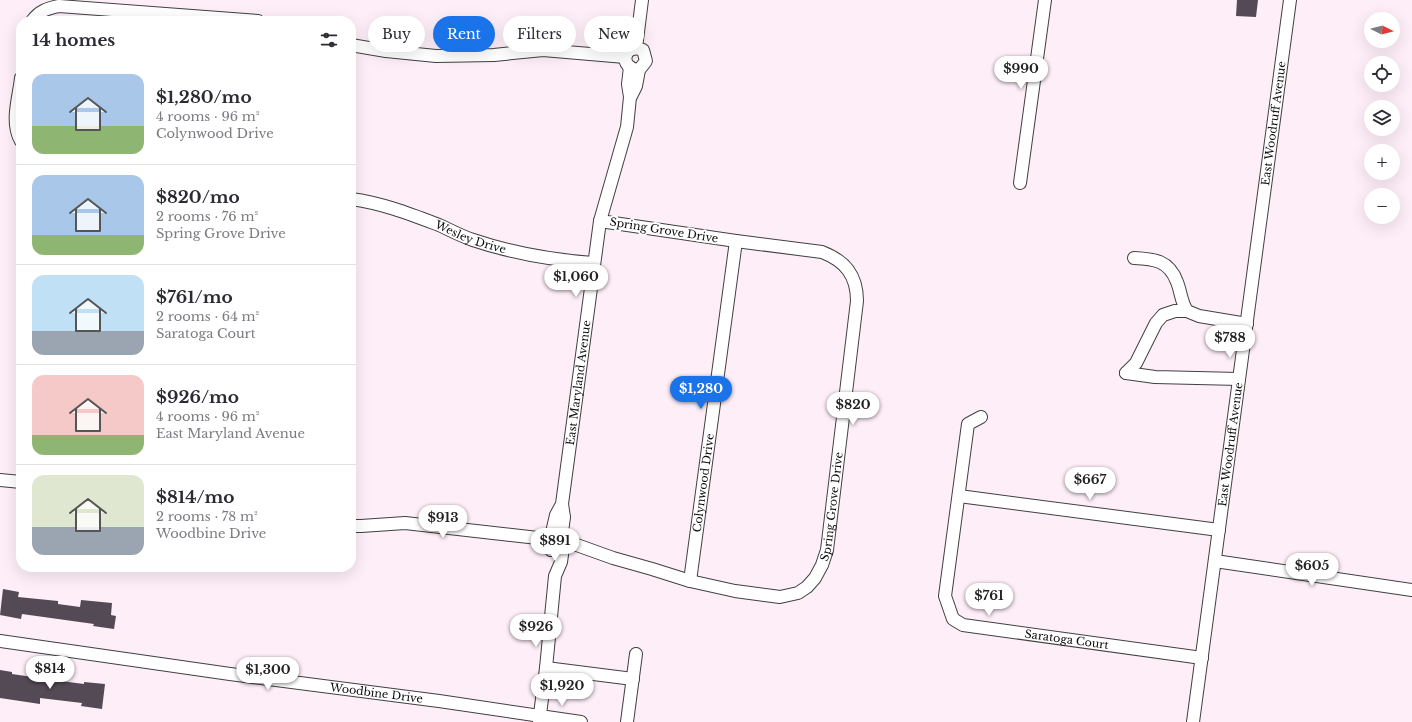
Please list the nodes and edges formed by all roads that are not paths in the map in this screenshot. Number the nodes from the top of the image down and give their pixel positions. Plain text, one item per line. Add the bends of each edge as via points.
1 (642, 0) edge
2 (1045, 0) edge
3 (1290, 0) edge
4 (36, 16) edge
5 (192, 16) edge
6 (640, 16) edge
7 (356, 46) edge
8 (628, 52) edge
9 (644, 52) edge
10 (631, 64) junction
11 (1020, 183) dead end
12 (356, 200) edge
13 (600, 221) junction
14 (736, 241) junction
15 (1134, 258) dead end
16 (593, 263) junction
17 (1187, 311) junction
18 (1247, 324) junction
19 (1239, 379) junction
20 (981, 417) dead end
21 (0, 480) edge
22 (16, 482) edge
23 (959, 496) junction
24 (356, 526) edge
25 (1219, 530) junction
26 (557, 541) junction
27 (1215, 561) junction
28 (690, 582) junction
29 (1412, 590) edge
30 (0, 641) edge
31 (636, 654) dead end
32 (1202, 658) junction
33 (546, 668) junction
34 (633, 680) junction
35 (539, 719) edge
36 (581, 722) edge
37 (627, 722) edge
38 (1193, 722) edge

1 - 6 street
2 - 11 street
3 - 18 street, East Woodruff Avenue
4 - 5 street via 43,10 59,6
7 - 10 street via 436,56 543,50
8 - 10 street
9 - 10 street, East Maryland Avenue via 644,65
10 - 13 street, East Maryland Avenue via 627,127
12 - 16 street, Wesley Drive via 407,213 471,240 501,249
13 - 14 street, Spring Grove Drive
13 - 16 street, East Maryland Avenue
14 - 28 street, Colynwood Drive
14 - 28 street, Spring Grove Drive via 822,252 843,264 851,273 855,284 857,301 827,550 815,578 798,593 787,596 735,591
15 - 17 street via 1153,259 1166,265 1177,281
16 - 26 street, East Maryland Avenue via 562,504 556,515
17 - 18 street via 1199,316
17 - 19 street via 1163,315 1156,323 1136,363 1126,373 1155,377
18 - 19 street, East Woodruff Avenue
19 - 25 street, East Woodruff Avenue
20 - 23 street, Saratoga Court via 968,424
21 - 22 street
23 - 25 street
23 - 32 street, Saratoga Court via 945,596 953,619 963,625
24 - 26 street, Spring Grove Drive via 405,523
25 - 27 street, East Woodruff Avenue
26 - 28 street, Spring Grove Drive
26 - 33 street, East Maryland Avenue via 552,568 555,576
27 - 29 street
27 - 32 street, East Woodruff Avenue
30 - 35 street, Woodbine Drive via 439,701
31 - 34 street
32 - 38 street, East Woodruff Avenue
33 - 34 street
33 - 35 street, East Maryland Avenue
34 - 37 street
35 - 36 street, Woodbine Drive

